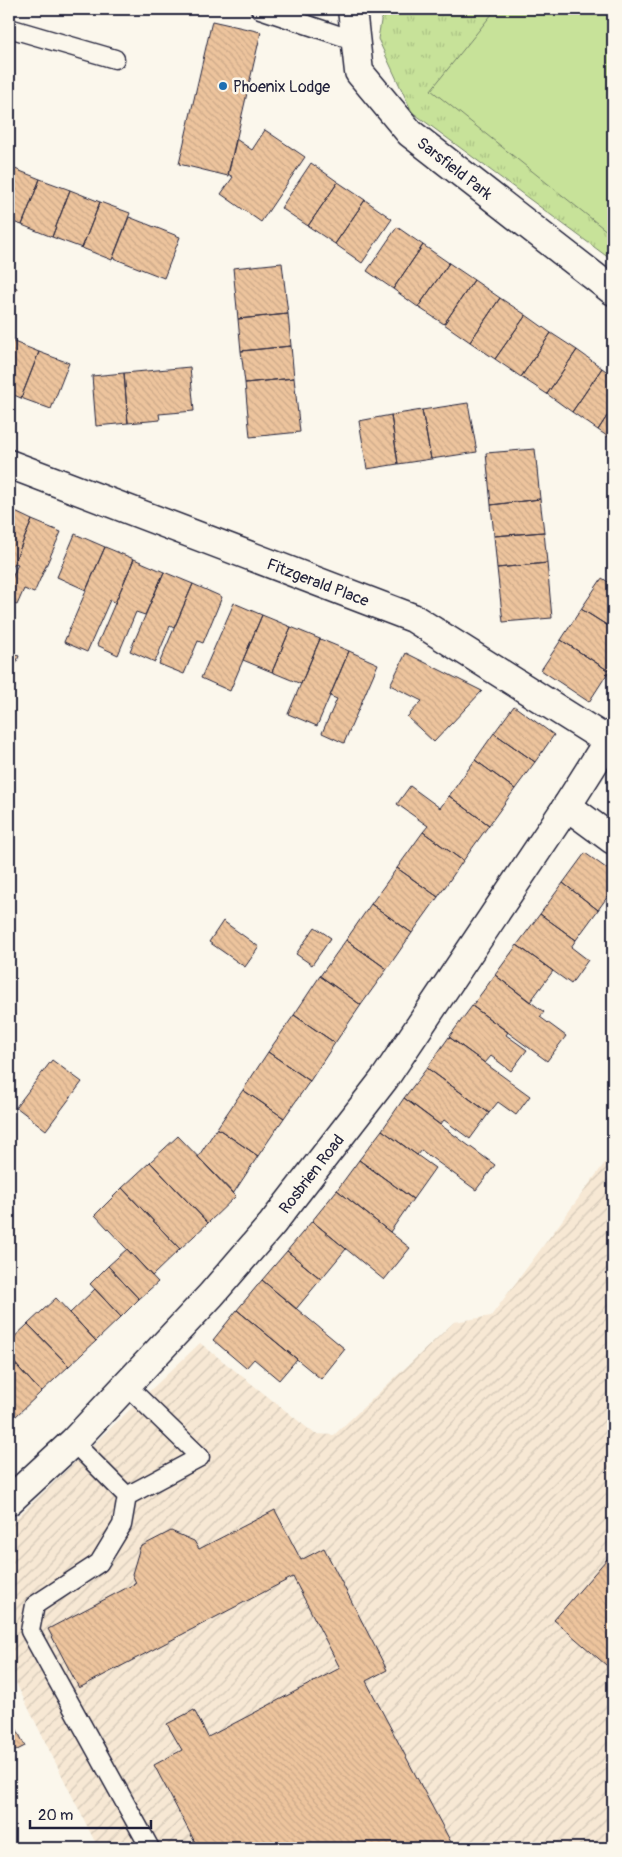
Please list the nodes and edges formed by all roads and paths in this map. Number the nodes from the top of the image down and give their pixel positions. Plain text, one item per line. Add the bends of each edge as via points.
1 (260, 9) edge
2 (352, 9) edge
3 (9, 28) edge
4 (356, 41) junction
5 (115, 59) dead end
6 (613, 291) edge
7 (9, 464) edge
8 (610, 737) edge
9 (567, 806) junction
10 (613, 840) edge
11 (126, 1385) junction
12 (73, 1442) junction
13 (127, 1496) junction
14 (9, 1501) edge
15 (150, 1848) edge

1 - 4 lane
2 - 4 street, Sarsfield Park
3 - 5 lane
4 - 6 street, Sarsfield Park via 359,72 410,133
7 - 8 street, Fitzgerald Place via 413,618
8 - 9 street, Rosbrien Road
9 - 10 street
9 - 11 street, Rosbrien Road via 379,1086 272,1224
11 - 12 street, Rosbrien Road
11 - 13 lane via 200,1457
12 - 13 lane
12 - 14 street, Rosbrien Road
13 - 15 lane via 122,1525 99,1563 35,1605 30,1631

